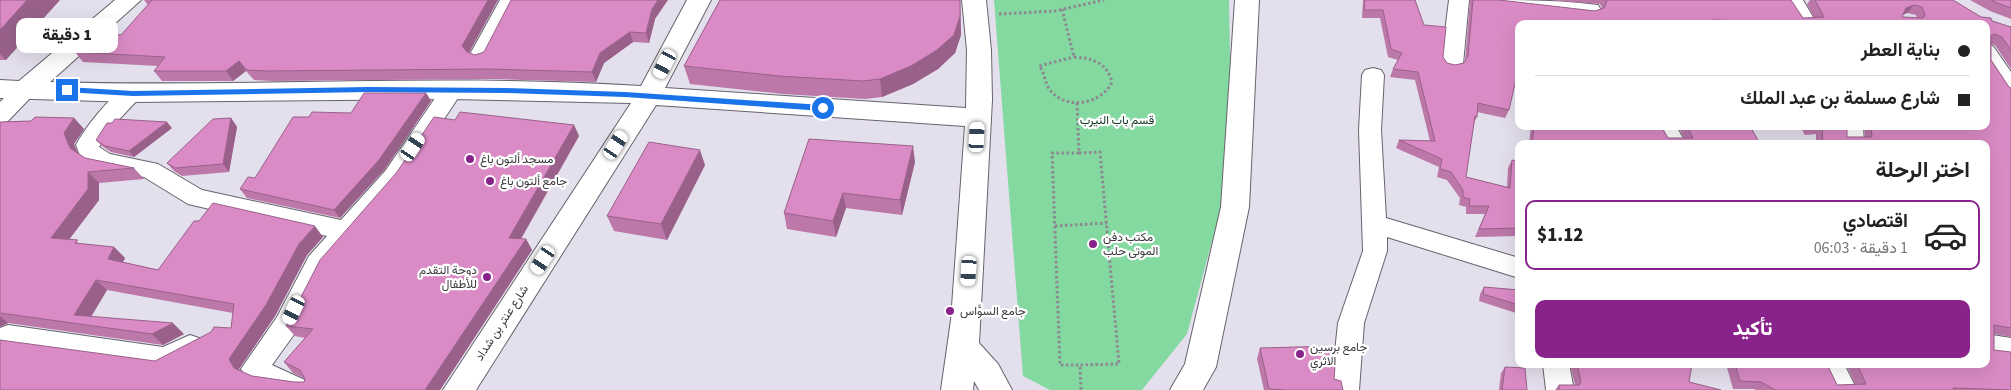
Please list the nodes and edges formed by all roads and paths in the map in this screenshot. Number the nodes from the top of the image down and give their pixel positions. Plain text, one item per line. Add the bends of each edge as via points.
1 (129, 0) edge
2 (510, 0) edge
3 (699, 0) edge
4 (1104, 0) edge
5 (1247, 0) edge
6 (1459, 0) edge
7 (1495, 0) edge
8 (1794, 0) edge
9 (976, 7) edge
10 (1062, 10) junction
11 (1590, 11) edge
12 (1805, 20) edge
13 (480, 56) edge
14 (1074, 57) junction
15 (1990, 57) edge
16 (1452, 64) edge
17 (1373, 75) dead end
18 (27, 88) junction
19 (0, 89) edge
20 (2011, 89) edge
21 (452, 90) junction
22 (133, 93) junction
23 (648, 96) junction
24 (1077, 103) junction
25 (0, 115) edge
26 (978, 118) junction
27 (1079, 153) junction
28 (1107, 223) junction
29 (1374, 224) junction
30 (1055, 226) junction
31 (344, 230) junction
32 (1515, 267) edge
33 (210, 334) edge
34 (0, 341) edge
35 (1990, 346) edge
36 (964, 348) junction
37 (2011, 349) edge
38 (1080, 365) junction
39 (1557, 368) edge
40 (1833, 368) edge
41 (299, 390) edge
42 (459, 390) edge
43 (957, 390) edge
44 (996, 390) edge
45 (1081, 390) edge
46 (1186, 390) edge
47 (1345, 390) edge
48 (1560, 390) edge
49 (1843, 390) edge

1 - 18 street
2 - 13 street
3 - 23 street, شارع عنتر بن شداد
4 - 10 path
5 - 46 street via 1235,207 1200,367
6 - 16 street
7 - 11 street
8 - 12 street
9 - 10 path
9 - 26 street
10 - 14 path
14 - 24 path via 1096,60 1111,74 1112,82 1101,98
14 - 24 path via 1063,58 1050,66 1039,66 1045,73 1049,91 1056,97
15 - 20 street
17 - 29 street via 1370,130
18 - 19 street
18 - 22 street
18 - 25 street
21 - 22 street
21 - 23 street
21 - 31 street via 394,176
22 - 31 street via 103,122 87,145 89,152 104,161 150,170 196,198
23 - 26 street
23 - 42 street, شارع عنتر بن شداد
24 - 27 path
26 - 36 street
27 - 28 path via 1100,152
27 - 30 path via 1052,152
28 - 30 path
28 - 38 path via 1119,364
29 - 32 street
29 - 47 street via 1375,252 1351,323
30 - 38 path via 1060,365
31 - 41 street via 318,263 286,325 254,369
33 - 34 street via 166,359 8,336
35 - 37 street
36 - 43 street
36 - 44 street via 987,374
38 - 45 path
39 - 48 street
40 - 49 street

